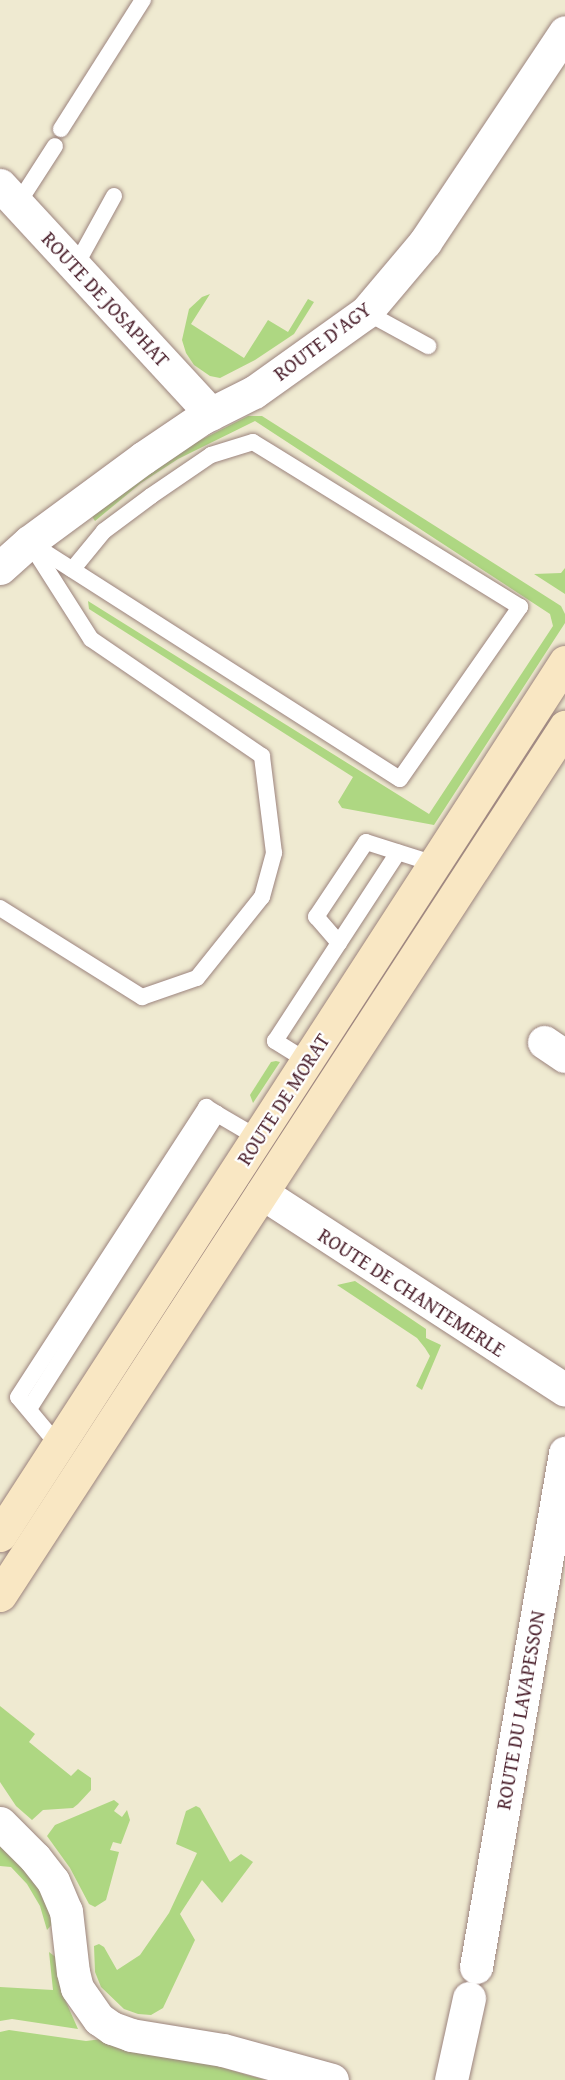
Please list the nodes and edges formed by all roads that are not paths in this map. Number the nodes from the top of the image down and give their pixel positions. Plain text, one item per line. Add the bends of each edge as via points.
1 (143, 0) edge
2 (565, 32) edge
3 (61, 129) dead end
4 (55, 146) dead end
5 (9, 195) edge
6 (114, 196) dead end
7 (75, 267) junction
8 (366, 312) junction
9 (428, 346) dead end
10 (211, 414) junction
11 (29, 542) junction
12 (0, 568) edge
13 (72, 570) junction
14 (565, 662) edge
15 (565, 727) edge
16 (398, 852) junction
17 (435, 864) junction
18 (2, 913) edge
19 (339, 943) junction
20 (307, 1061) junction
21 (258, 1138) junction
22 (262, 1193) junction
23 (564, 1388) edge
24 (58, 1445) junction
25 (565, 1453) edge
26 (0, 1535) edge
27 (0, 1595) edge
28 (0, 1823) edge
29 (332, 2080) edge
30 (451, 2080) edge

1 - 3 lane
2 - 8 street, ROUTE D'AGY via 425,242
4 - 5 lane
5 - 7 street, ROUTE DE JOSAPHAT
6 - 7 lane
7 - 10 street, ROUTE DE JOSAPHAT
8 - 9 lane
8 - 10 street, ROUTE D'AGY via 262,386
10 - 11 street, ROUTE D'AGY via 143,458
11 - 12 street, ROUTE D'AGY
11 - 13 lane
11 - 18 lane via 91,639 262,756 274,853 262,897 197,978 142,997
13 - 13 lane via 104,531 152,496 211,455 252,442 520,607 400,779
14 - 17 main road, ROUTE DE MORAT
15 - 22 main road, ROUTE DE MORAT
16 - 17 lane
16 - 19 lane
16 - 19 lane via 366,842 316,917
17 - 20 main road, ROUTE DE MORAT
19 - 20 lane via 275,1041
20 - 21 main road, ROUTE DE MORAT
21 - 24 main road, ROUTE DE MORAT
21 - 24 lane via 217,1114 29,1409
22 - 23 street, ROUTE DE CHANTEMERLE
22 - 27 main road, ROUTE DE MORAT
24 - 26 main road, ROUTE DE MORAT
25 - 30 street, ROUTE DU LAVAPESSON via 472,1983
28 - 29 street via 56,1886 66,1911 77,1988 99,2019 131,2035 223,2050

